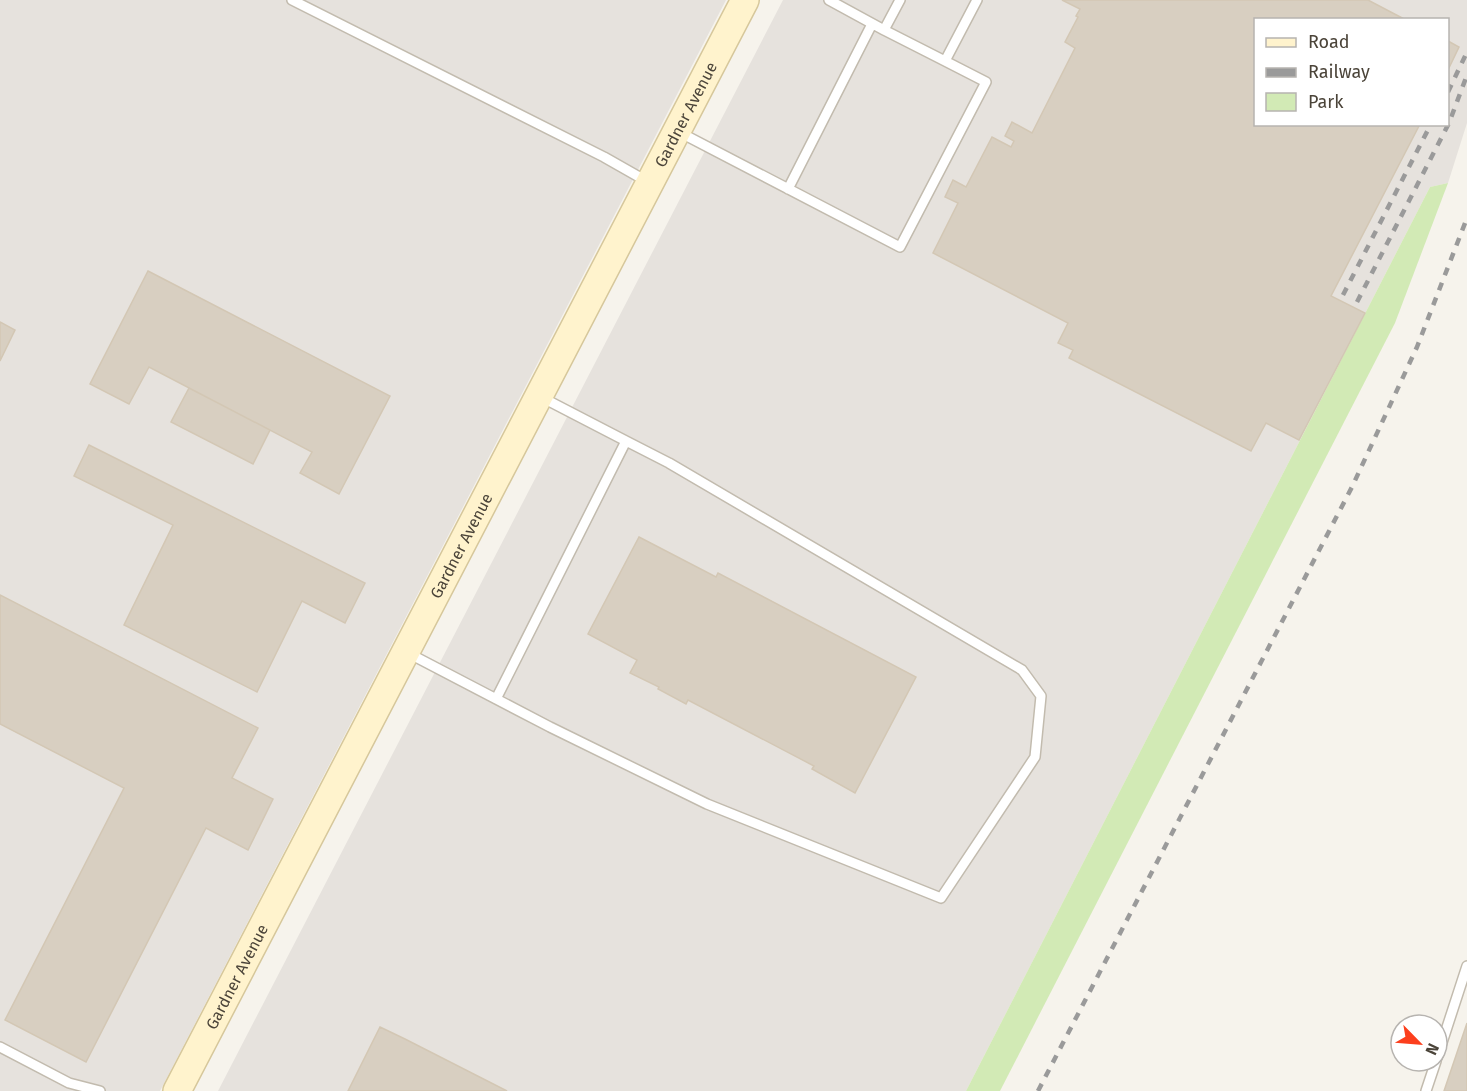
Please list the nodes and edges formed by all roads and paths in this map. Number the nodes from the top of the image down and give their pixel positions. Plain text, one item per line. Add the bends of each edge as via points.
1 (292, 0) edge
2 (745, 0) edge
3 (829, 0) edge
4 (900, 0) edge
5 (977, 0) edge
6 (872, 24) junction
7 (884, 30) junction
8 (945, 61) junction
9 (677, 131) junction
10 (650, 183) junction
11 (788, 189) junction
12 (538, 396) junction
13 (626, 441) junction
14 (405, 652) junction
15 (496, 699) junction
16 (1467, 966) edge
17 (1449, 1020) edge
18 (0, 1047) edge
19 (1432, 1073) edge
20 (100, 1091) edge
21 (177, 1091) edge
22 (1426, 1091) edge

1 - 10 lane
2 - 9 street, Gardner Avenue
3 - 6 lane
4 - 7 lane
5 - 8 lane
6 - 7 lane
6 - 11 lane
7 - 8 lane
8 - 11 lane via 986,82 900,247
9 - 10 street, Gardner Avenue
9 - 11 lane
10 - 12 street, Gardner Avenue
12 - 13 lane
12 - 14 street, Gardner Avenue
13 - 15 lane
13 - 15 lane via 1022,670 1041,696 1035,757 941,898 707,804
14 - 15 lane
14 - 21 street, Gardner Avenue
16 - 17 lane
18 - 20 lane via 69,1083
19 - 22 lane

